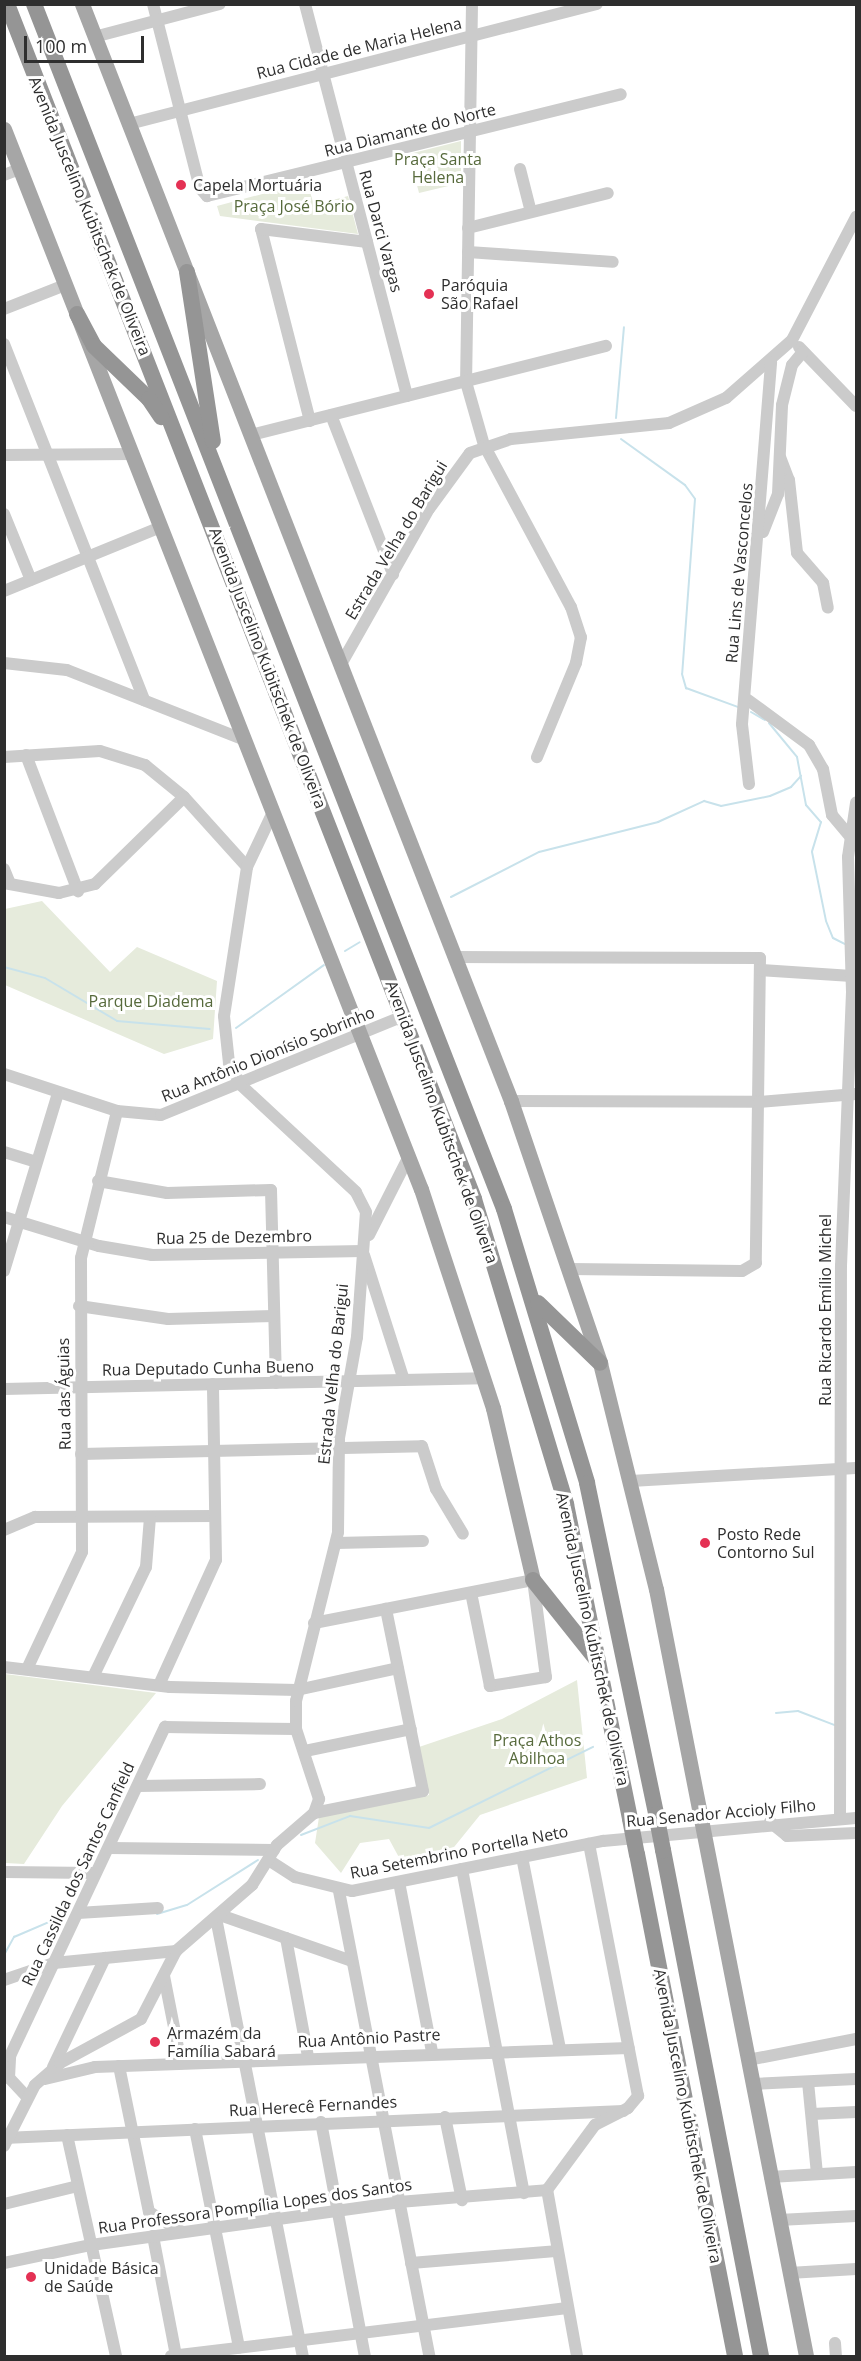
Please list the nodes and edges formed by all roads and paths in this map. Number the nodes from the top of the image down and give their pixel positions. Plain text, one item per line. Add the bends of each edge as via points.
1 (7, 4) edge
2 (34, 4) edge
3 (82, 4) edge
4 (153, 4) edge
5 (220, 4) edge
6 (305, 4) edge
7 (472, 4) edge
8 (597, 4) edge
9 (157, 21) junction
10 (471, 37) junction
11 (94, 38) junction
12 (324, 75) junction
13 (621, 94) dead end
14 (180, 111) junction
15 (129, 124) junction
16 (4, 129) edge
17 (470, 132) junction
18 (346, 164) junction
19 (20, 168) junction
20 (520, 169) dead end
21 (4, 175) edge
22 (608, 194) dead end
23 (531, 212) junction
24 (856, 217) edge
25 (468, 228) junction
26 (367, 242) junction
27 (468, 252) junction
28 (612, 262) dead end
29 (187, 272) junction
30 (65, 285) junction
31 (4, 309) edge
32 (77, 314) junction
33 (792, 340) junction
34 (4, 344) edge
35 (606, 346) dead end
36 (803, 352) junction
37 (771, 362) junction
38 (466, 381) junction
39 (407, 396) junction
40 (856, 406) edge
41 (331, 415) junction
42 (310, 421) junction
43 (251, 435) junction
44 (499, 441) junction
45 (484, 445) junction
46 (778, 453) junction
47 (132, 454) junction
48 (4, 455) edge
49 (48, 455) junction
50 (187, 461) junction
51 (504, 475) junction
52 (221, 480) junction
53 (4, 514) edge
54 (161, 527) junction
55 (760, 538) junction
56 (88, 557) junction
57 (393, 574) junction
58 (31, 580) junction
59 (4, 591) edge
60 (828, 608) dead end
61 (4, 663) edge
62 (340, 666) junction
63 (144, 700) junction
64 (748, 700) junction
65 (244, 740) junction
66 (26, 755) junction
67 (4, 757) edge
68 (537, 757) dead end
69 (749, 784) dead end
70 (184, 796) junction
71 (856, 803) edge
72 (273, 812) junction
73 (850, 838) junction
74 (247, 867) junction
75 (4, 869) edge
76 (8, 884) edge
77 (78, 891) junction
78 (852, 937) edge
79 (454, 957) junction
80 (760, 964) junction
81 (854, 968) edge
82 (854, 1008) edge
83 (404, 1016) junction
84 (362, 1036) junction
85 (853, 1050) edge
86 (4, 1074) edge
87 (241, 1085) junction
88 (58, 1093) junction
89 (851, 1094) edge
90 (511, 1101) junction
91 (759, 1102) junction
92 (117, 1111) junction
93 (4, 1152) edge
94 (409, 1156) junction
95 (37, 1162) junction
96 (98, 1181) junction
97 (4, 1217) edge
98 (19, 1222) junction
99 (83, 1242) junction
100 (363, 1251) junction
101 (272, 1253) junction
102 (570, 1269) junction
103 (4, 1271) edge
104 (536, 1301) junction
105 (79, 1306) junction
106 (274, 1316) junction
107 (600, 1363) junction
108 (483, 1378) junction
109 (404, 1380) junction
110 (349, 1381) junction
111 (276, 1383) junction
112 (213, 1384) junction
113 (80, 1387) junction
114 (4, 1389) edge
115 (339, 1448) junction
116 (214, 1451) junction
117 (81, 1454) junction
118 (856, 1468) edge
119 (841, 1472) junction
120 (856, 1475) edge
121 (631, 1480) junction
122 (215, 1516) junction
123 (150, 1517) junction
124 (82, 1518) junction
125 (4, 1530) edge
126 (463, 1534) dead end
127 (423, 1541) dead end
128 (336, 1543) junction
129 (533, 1580) junction
130 (471, 1593) junction
131 (386, 1609) junction
132 (314, 1623) junction
133 (4, 1667) edge
134 (398, 1668) junction
135 (602, 1668) junction
136 (27, 1669) junction
137 (93, 1677) junction
138 (159, 1685) junction
139 (297, 1690) junction
140 (297, 1729) junction
141 (411, 1729) junction
142 (304, 1751) junction
143 (260, 1784) dead end
144 (138, 1786) junction
145 (314, 1813) junction
146 (856, 1818) edge
147 (840, 1819) junction
148 (770, 1822) junction
149 (704, 1828) junction
150 (856, 1833) edge
151 (856, 1838) edge
152 (589, 1844) junction
153 (110, 1848) junction
154 (272, 1855) junction
155 (522, 1857) junction
156 (462, 1869) junction
157 (4, 1872) edge
158 (94, 1873) junction
159 (399, 1882) junction
160 (339, 1891) junction
161 (158, 1908) dead end
162 (78, 1913) junction
163 (218, 1916) junction
164 (286, 1938) junction
165 (176, 1952) junction
166 (105, 1958) junction
167 (352, 1961) junction
168 (54, 1963) junction
169 (164, 1975) junction
170 (4, 1980) edge
171 (856, 2039) edge
172 (629, 2048) junction
173 (497, 2049) junction
174 (560, 2049) junction
175 (432, 2051) junction
176 (371, 2054) junction
177 (308, 2057) junction
178 (245, 2060) junction
179 (748, 2060) junction
180 (181, 2063) junction
181 (119, 2066) junction
182 (53, 2067) junction
183 (856, 2079) edge
184 (40, 2080) junction
185 (808, 2082) junction
186 (753, 2084) junction
187 (27, 2097) junction
188 (623, 2111) junction
189 (856, 2112) edge
190 (812, 2114) junction
191 (509, 2115) junction
192 (446, 2117) junction
193 (383, 2119) junction
194 (321, 2122) junction
195 (257, 2125) junction
196 (195, 2129) junction
197 (131, 2132) junction
198 (67, 2135) junction
199 (6, 2141) edge
200 (856, 2172) edge
201 (817, 2174) junction
202 (770, 2177) junction
203 (78, 2186) junction
204 (547, 2190) junction
205 (524, 2193) junction
206 (462, 2200) junction
207 (399, 2202) junction
208 (4, 2204) edge
209 (337, 2210) junction
210 (856, 2216) edge
211 (276, 2219) junction
212 (779, 2220) junction
213 (214, 2227) junction
214 (182, 2232) junction
215 (153, 2236) junction
216 (91, 2245) junction
217 (556, 2251) junction
218 (4, 2263) edge
219 (411, 2263) junction
220 (856, 2269) edge
221 (789, 2272) junction
222 (567, 2308) junction
223 (422, 2322) junction
224 (360, 2331) junction
225 (300, 2340) junction
226 (835, 2343) dead end
227 (234, 2351) edge
228 (116, 2356) edge
229 (171, 2356) edge
230 (176, 2356) edge
231 (303, 2356) edge
232 (365, 2356) edge
233 (429, 2356) edge
234 (577, 2356) edge
235 (735, 2356) edge
236 (761, 2356) edge
237 (806, 2356) edge
238 (836, 2356) edge

1 - 50 highway, Avenida Juscelino Kubitschek de Oliveira
2 - 52 highway
3 - 11 main road
4 - 9 street
5 - 9 street
6 - 12 street, Rua Darci Vargas
7 - 10 street
8 - 10 street, Rua Cidade de Maria Helena
9 - 11 street
9 - 14 street
10 - 12 street, Rua Cidade de Maria Helena
10 - 17 street
11 - 15 main road
12 - 14 street, Rua Cidade de Maria Helena
12 - 18 street, Rua Darci Vargas
13 - 17 street, Rua Diamante do Norte
14 - 15 street, Rua Cidade de Maria Helena
14 - 18 street, Rua Diamante do Norte via 207,196
15 - 29 main road
16 - 19 main road
17 - 18 street, Rua Diamante do Norte
17 - 25 street
18 - 26 street, Rua Darci Vargas
19 - 21 street
19 - 30 main road
20 - 23 street
22 - 23 street
23 - 25 street
24 - 33 street, Estrada Velha do Barigui
25 - 27 street
26 - 39 street, Rua Darci Vargas
26 - 42 street via 261,229
27 - 28 street
27 - 38 street
29 - 43 main road
29 - 52 highway
30 - 31 street
30 - 32 main road
32 - 47 main road
32 - 50 highway via 102,355 149,399
33 - 36 street
33 - 37 street, Estrada Velha do Barigui
34 - 49 street
35 - 38 street
36 - 40 street
36 - 46 street via 792,365 782,405
37 - 44 street, Estrada Velha do Barigui via 726,398 681,419
37 - 55 street, Rua Lins de Vasconcelos
38 - 39 street
38 - 45 street
39 - 41 street
41 - 42 street
41 - 57 street
42 - 43 street
43 - 62 main road
44 - 45 street, Estrada Velha do Barigui
44 - 51 street
45 - 51 street
45 - 57 street, Estrada Velha do Barigui via 460,464
46 - 55 street via 777,498
46 - 60 street via 789,480 797,554 824,583
47 - 49 street
47 - 54 main road
48 - 49 street
49 - 56 street
50 - 83 highway, Avenida Juscelino Kubitschek de Oliveira
51 - 68 street via 581,637 576,663
52 - 104 highway, Avenida Juscelino Kubitschek de Oliveira via 472,1120
53 - 58 street
54 - 56 street
54 - 65 main road
55 - 64 street, Rua Lins de Vasconcelos
56 - 58 street
56 - 63 street
57 - 62 street, Estrada Velha do Barigui
58 - 59 street
61 - 63 street via 61,668
62 - 79 main road
63 - 65 street
64 - 69 street, Rua Lins de Vasconcelos via 742,724
64 - 73 street via 784,721 809,745 823,769 832,815
65 - 72 main road
66 - 67 street
66 - 70 street via 116,754 145,765
66 - 77 street
70 - 74 street
70 - 77 street via 112,872
71 - 73 street, Rua Ricardo Emílio Michel
72 - 74 street, Estrada Velha do Barigui
72 - 84 main road
73 - 78 street, Rua Ricardo Emílio Michel
74 - 87 street, Estrada Velha do Barigui via 224,1026 229,1063
75 - 76 street
76 - 77 street
78 - 81 street, Rua Ricardo Emílio Michel
79 - 80 street
79 - 90 main road
80 - 81 street
80 - 91 street
81 - 82 street, Rua Ricardo Emílio Michel
82 - 85 street, Rua Ricardo Emílio Michel
83 - 84 street, Rua Antônio Dionísio Sobrinho
83 - 135 highway, Avenida Juscelino Kubitschek de Oliveira via 474,1199 529,1368 574,1534
84 - 87 street, Rua Antônio Dionísio Sobrinho
84 - 94 main road
85 - 89 street, Rua Ricardo Emílio Michel
86 - 88 street, Rua Antônio Dionísio Sobrinho
87 - 92 street, Rua Antônio Dionísio Sobrinho via 170,1113
87 - 100 street, Estrada Velha do Barigui via 356,1192 366,1212
88 - 92 street, Rua Antônio Dionísio Sobrinho
88 - 95 street
89 - 91 street
89 - 119 street, Rua Ricardo Emílio Michel
90 - 91 street
90 - 102 main road
91 - 102 street via 759,1252 753,1268
92 - 96 street, Rua das Águias
93 - 95 street
94 - 100 street
94 - 108 main road
95 - 98 street
96 - 99 street, Rua das Águias
96 - 101 street via 167,1192 271,1190
97 - 98 street, Rua 25 de Dezembro
98 - 99 street, Rua 25 de Dezembro
98 - 103 street
99 - 101 street, Rua 25 de Dezembro via 152,1255
99 - 105 street, Rua das Águias
100 - 101 street, Rua 25 de Dezembro
100 - 109 street
100 - 110 street, Estrada Velha do Barigui
101 - 106 street
102 - 107 main road
104 - 107 highway
104 - 236 highway, Avenida Juscelino Kubitschek de Oliveira, bridge via 602,1545
105 - 106 street via 168,1319
105 - 113 street, Rua das Águias
106 - 111 street
107 - 121 main road
108 - 109 street, Rua Deputado Cunha Bueno
108 - 129 main road
109 - 110 street, Rua Deputado Cunha Bueno
110 - 111 street, Rua Deputado Cunha Bueno
110 - 115 street, Estrada Velha do Barigui
111 - 112 street, Rua Deputado Cunha Bueno
112 - 113 street, Rua Deputado Cunha Bueno
112 - 116 street
113 - 114 street, Rua Deputado Cunha Bueno
113 - 117 street, Rua das Águias
115 - 116 street
115 - 126 street via 422,1446 436,1489
115 - 128 street, Estrada Velha do Barigui
116 - 117 street
116 - 122 street
117 - 124 street, Rua das Águias
118 - 119 street
119 - 120 street
119 - 121 street
119 - 147 street, Rua Ricardo Emílio Michel
121 - 149 main road
122 - 123 street
122 - 138 street via 214,1566
123 - 124 street
123 - 137 street via 146,1567
124 - 125 street via 29,1518
124 - 136 street, Rua das Águias via 80,1559
127 - 128 street
128 - 132 street, Estrada Velha do Barigui
129 - 130 street
129 - 130 street via 548,1675 492,1688
129 - 135 highway
130 - 131 street
131 - 132 street
131 - 134 street
132 - 139 street, Estrada Velha do Barigui
133 - 136 street
134 - 139 street
134 - 141 street
135 - 235 highway, Avenida Juscelino Kubitschek de Oliveira, bridge
136 - 137 street
137 - 138 street
138 - 139 street
139 - 140 street, Estrada Velha do Barigui
140 - 142 street, Estrada Velha do Barigui
140 - 144 street, Rua Cassilda dos Santos Canfield via 165,1727
141 - 142 street
141 - 145 street via 423,1791
142 - 145 street, Estrada Velha do Barigui via 318,1790
143 - 144 street
144 - 153 street, Rua Cassilda dos Santos Canfield
145 - 154 street
146 - 147 street, Rua Senador Accioly Filho
146 - 150 street
147 - 148 street, Rua Senador Accioly Filho
148 - 149 street, Rua Senador Accioly Filho
148 - 150 street via 787,1836
149 - 152 street, Rua Senador Accioly Filho
149 - 179 main road
150 - 151 street
152 - 155 street, Rua Setembrino Portella Neto
152 - 172 street
153 - 154 street
153 - 158 street, Rua Cassilda dos Santos Canfield
154 - 160 street, Rua Setembrino Portella Neto via 287,1874
154 - 163 street
155 - 156 street, Rua Setembrino Portella Neto
155 - 174 street
156 - 159 street, Rua Setembrino Portella Neto
156 - 173 street
157 - 158 street
158 - 162 street, Rua Cassilda dos Santos Canfield
159 - 160 street, Rua Setembrino Portella Neto
159 - 175 street
160 - 167 street
161 - 162 street
162 - 168 street, Rua Cassilda dos Santos Canfield
163 - 164 street
163 - 165 street
163 - 178 street
164 - 167 street
164 - 177 street
165 - 166 street
165 - 169 street
166 - 168 street
166 - 182 street
167 - 176 street
168 - 170 street
168 - 187 street, Rua Cassilda dos Santos Canfield via 7,2065 9,2078
169 - 180 street
169 - 182 street via 151,2005 134,2025
171 - 179 street
172 - 174 street, Rua Antônio Pastre
172 - 188 street via 638,2096
173 - 174 street, Rua Antônio Pastre
173 - 175 street, Rua Antônio Pastre
173 - 191 street
175 - 176 street, Rua Antônio Pastre
176 - 177 street, Rua Antônio Pastre
176 - 193 street
177 - 178 street, Rua Antônio Pastre
178 - 180 street, Rua Antônio Pastre
178 - 195 street
179 - 186 main road
180 - 181 street, Rua Antônio Pastre
181 - 184 street, Rua Antônio Pastre
181 - 197 street
182 - 184 street
183 - 185 street
184 - 187 street
185 - 186 street
185 - 190 street
186 - 202 main road
187 - 199 street
188 - 191 street, Rua Herecê Fernandes
188 - 204 street via 595,2126
189 - 190 street
190 - 201 street
191 - 192 street, Rua Herecê Fernandes
191 - 205 street
192 - 193 street, Rua Herecê Fernandes
192 - 206 street
193 - 194 street, Rua Herecê Fernandes
193 - 207 street
194 - 195 street, Rua Herecê Fernandes
194 - 209 street
195 - 196 street, Rua Herecê Fernandes
195 - 211 street
196 - 197 street, Rua Herecê Fernandes
196 - 213 street
197 - 198 street, Rua Herecê Fernandes
197 - 214 street via 149,2212
198 - 199 street, Rua Herecê Fernandes
198 - 203 street
200 - 201 street
201 - 202 street
202 - 212 main road
203 - 208 street
203 - 216 street
204 - 205 street, Rua Professora Pompília Lopes dos Santos
204 - 217 street
205 - 206 street, Rua Professora Pompília Lopes dos Santos
206 - 207 street, Rua Professora Pompília Lopes dos Santos
207 - 209 street, Rua Professora Pompília Lopes dos Santos
207 - 219 street
209 - 211 street, Rua Professora Pompília Lopes dos Santos
209 - 224 street
210 - 212 street
211 - 213 street, Rua Professora Pompília Lopes dos Santos
211 - 225 street
212 - 221 main road
213 - 214 street, Rua Professora Pompília Lopes dos Santos
213 - 227 street
214 - 215 street, Rua Professora Pompília Lopes dos Santos
215 - 216 street, Rua Professora Pompília Lopes dos Santos
215 - 230 street
216 - 218 street, Rua Professora Pompília Lopes dos Santos
216 - 228 street
217 - 219 street
217 - 222 street
219 - 223 street
220 - 221 street
221 - 237 main road
222 - 223 street
222 - 234 street
223 - 224 street
223 - 233 street
224 - 225 street
224 - 232 street
225 - 227 street
225 - 231 street
226 - 238 street
227 - 230 street
229 - 230 street

